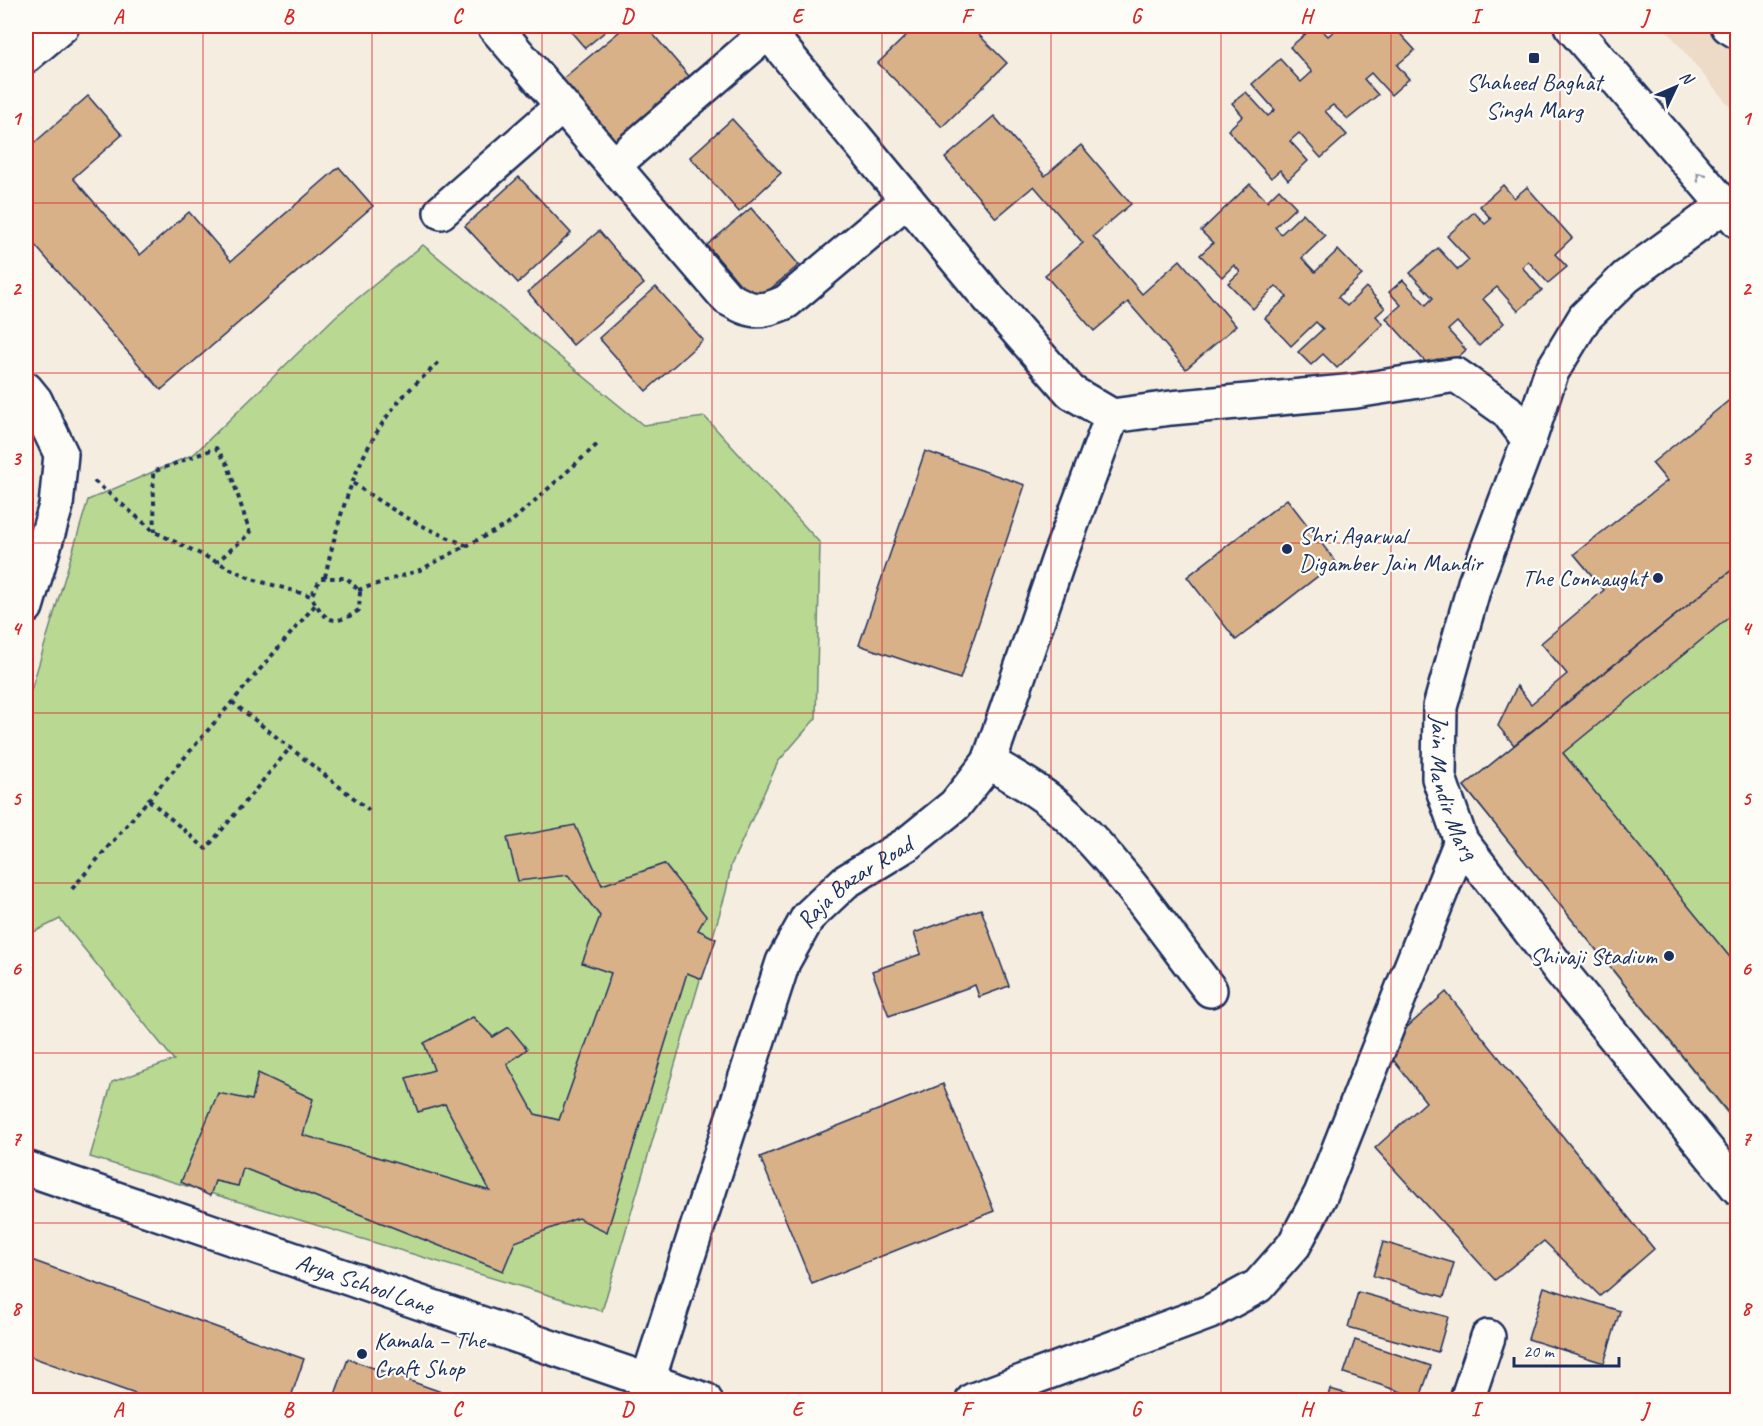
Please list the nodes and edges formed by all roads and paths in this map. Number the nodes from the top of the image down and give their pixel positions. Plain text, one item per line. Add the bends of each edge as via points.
1 (62, 26) edge
2 (494, 26) edge
3 (1571, 26) edge
4 (1728, 26) edge
5 (766, 29) edge
6 (1737, 32) edge
7 (26, 56) edge
8 (562, 106) junction
9 (614, 165) junction
10 (907, 200) junction
11 (441, 212) dead end
12 (1731, 213) edge
13 (439, 362) dead end
14 (26, 389) edge
15 (1112, 416) junction
16 (1529, 440) junction
17 (600, 442) dead end
18 (61, 454) junction
19 (353, 483) junction
20 (155, 532) junction
21 (466, 545) junction
22 (217, 562) junction
23 (325, 577) junction
24 (358, 590) junction
25 (311, 596) junction
26 (316, 604) junction
27 (26, 607) edge
28 (232, 702) junction
29 (290, 748) junction
30 (989, 762) junction
31 (149, 800) junction
32 (369, 810) dead end
33 (1461, 841) junction
34 (72, 889) dead end
35 (1210, 990) dead end
36 (26, 1167) edge
37 (1737, 1188) edge
38 (1488, 1337) dead end
39 (648, 1380) junction
40 (705, 1401) edge
41 (974, 1401) edge
42 (1467, 1401) edge

1 - 7 street
2 - 8 street
12 -> 3 street
4 - 6 street
5 - 9 street
5 - 10 street
8 - 9 street
8 - 11 street
9 - 10 street via 727,298 747,309 766,311 786,302
10 - 15 street via 1071,392
12 - 16 street, Jain Mandir Marg via 1626,277 1585,317 1551,373
13 - 19 path via 399,400 374,436
14 - 18 street
15 - 16 street via 1356,391 1456,375 1507,411
15 - 30 street, Raja Bazar Road
16 - 33 street, Jain Mandir Marg via 1475,583 1440,706 1439,778
17 - 21 path via 510,523
18 - 20 path
18 - 27 street via 56,506
19 - 21 path via 388,509
19 - 23 path via 340,511
20 - 22 path
20 - 22 path via 153,472 216,448 228,465 250,532
21 - 24 path via 420,570
22 - 25 path via 252,579
23 - 24 path via 347,578
23 - 25 path
24 - 26 path via 359,610 345,620 333,621 321,614
25 - 26 path
26 - 28 path
28 - 29 path
28 - 31 path
29 - 31 path via 206,849
29 - 32 path
30 - 35 street via 1030,786 1067,815 1098,848
30 - 39 street, Raja Bazar Road via 955,806 907,844 845,882 808,917 783,962
31 - 34 path
33 - 37 street, Jain Mandir Marg
33 - 41 street via 1321,1194 1294,1245 1258,1286 1210,1312
36 - 39 street, Arya School Lane
38 - 42 street
39 - 40 street, Arya School Lane

